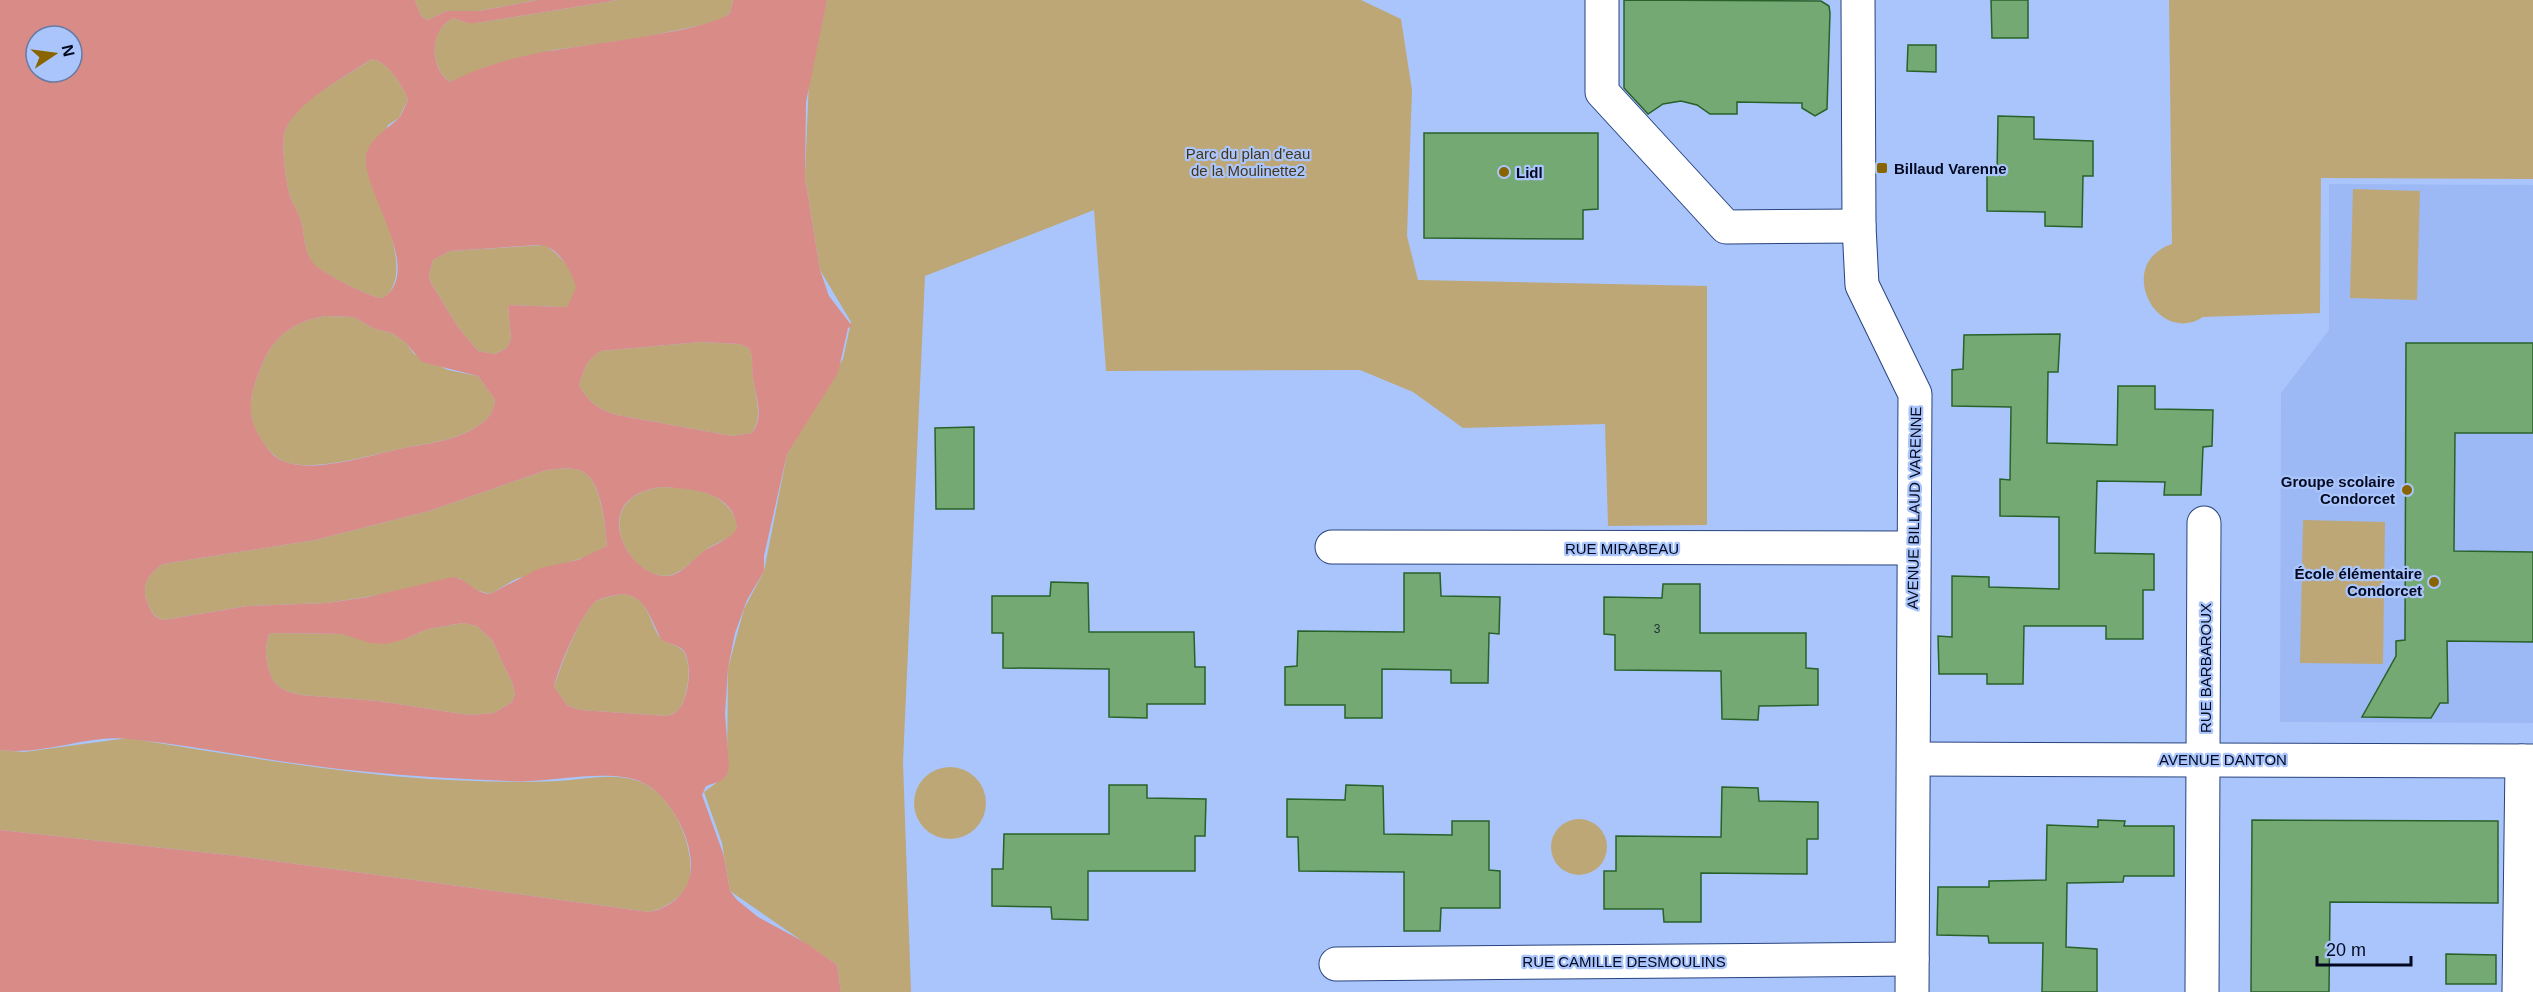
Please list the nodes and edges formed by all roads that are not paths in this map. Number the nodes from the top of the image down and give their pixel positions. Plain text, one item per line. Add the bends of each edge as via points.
1 (1602, 0) edge
2 (1858, 0) edge
3 (1859, 226) junction
4 (2204, 523) dead end
5 (1332, 547) dead end
6 (1913, 548) junction
7 (1914, 759) junction
8 (2205, 759) junction
9 (2528, 761) edge
10 (1912, 959) junction
11 (1336, 964) dead end
12 (1912, 992) edge
13 (2202, 992) edge
14 (2519, 992) edge

1 - 3 street via 1602,92 1726,226
2 - 3 street, AVENUE BILLAUD VARENNE
3 - 6 street, AVENUE BILLAUD VARENNE via 1862,285 1915,394
4 - 8 street, RUE BARBAROUX
5 - 6 street, RUE MIRABEAU
6 - 7 street, AVENUE BILLAUD VARENNE
7 - 8 street, AVENUE DANTON
7 - 10 street, AVENUE BILLAUD VARENNE
8 - 9 street, AVENUE DANTON
8 - 13 street, RUE BARBAROUX
9 - 14 street
10 - 11 street, RUE CAMILLE DESMOULINS
10 - 12 street, AVENUE BILLAUD VARENNE

